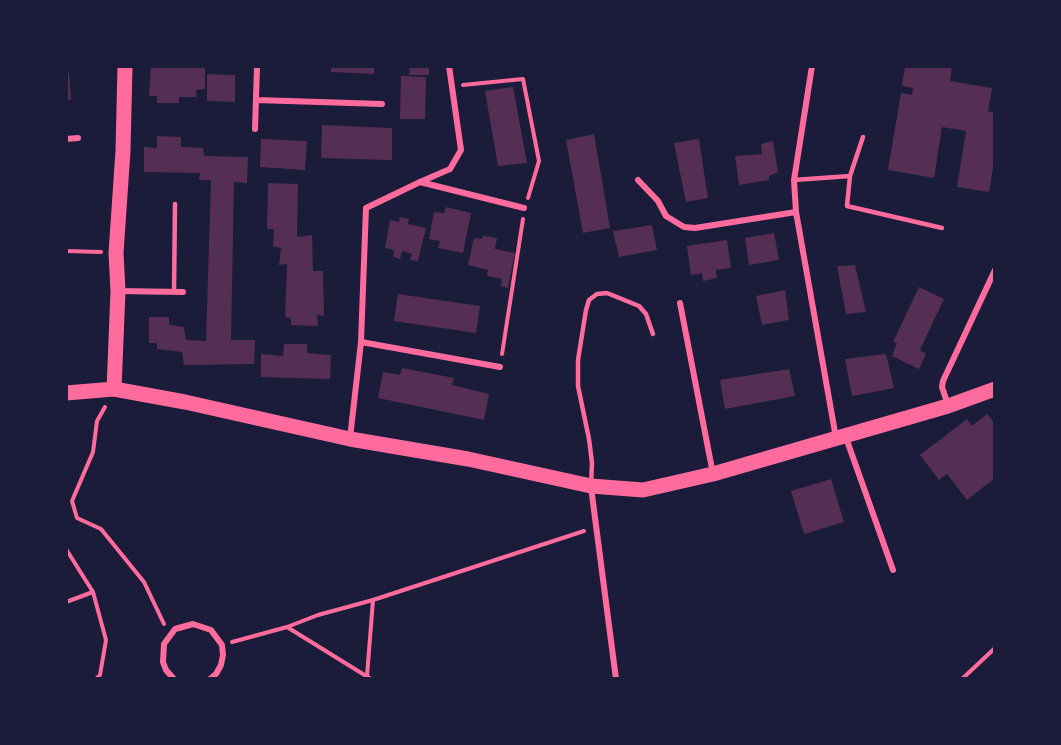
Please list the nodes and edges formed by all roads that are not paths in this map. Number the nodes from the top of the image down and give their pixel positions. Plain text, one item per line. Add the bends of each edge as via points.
1 (125, 66) edge
2 (257, 66) edge
3 (449, 66) edge
4 (812, 66) edge
5 (256, 100) junction
6 (382, 104) dead end
7 (255, 129) dead end
8 (863, 137) dead end
9 (78, 138) dead end
10 (66, 139) edge
11 (850, 176) junction
12 (638, 180) dead end
13 (794, 180) junction
14 (420, 182) junction
15 (175, 204) dead end
16 (524, 208) road end
17 (796, 212) junction
18 (942, 228) dead end
19 (995, 270) edge
20 (118, 291) junction
21 (174, 292) junction
22 (183, 292) dead end
23 (680, 303) dead end
24 (653, 334) dead end
25 (361, 342) junction
26 (500, 367) road end
27 (114, 389) junction
28 (995, 389) edge
29 (66, 393) edge
30 (948, 406) junction
31 (840, 436) junction
32 (350, 439) junction
33 (713, 474) junction
34 (591, 486) junction
35 (893, 570) dead end
36 (172, 678) edge
37 (210, 679) edge
38 (616, 679) edge

1 - 20 main road via 116,253
2 - 5 street
3 - 14 street via 461,150 450,169
4 - 13 street
5 - 6 street
5 - 7 street
8 - 11 lane
9 - 10 street
11 - 13 lane
11 - 18 lane via 847,206
12 - 17 street via 666,216 684,226 695,228
13 - 17 street
14 - 16 street
14 - 25 street via 366,208
15 - 21 lane
17 - 31 street
19 - 30 street via 943,381
20 - 21 street
20 - 27 main road
21 - 22 street
23 - 33 street
24 - 34 lane via 639,306 608,293 589,300 578,360 578,386 589,439
25 - 26 street
25 - 32 street
27 - 29 main road
27 - 32 main road
28 - 30 main road
30 - 31 main road
31 - 33 main road
31 - 35 street
32 - 34 main road
33 - 34 main road via 643,490
34 - 38 street
36 - 37 street via 162,653 164,644 168,636 193,624 211,630 222,645 221,665

